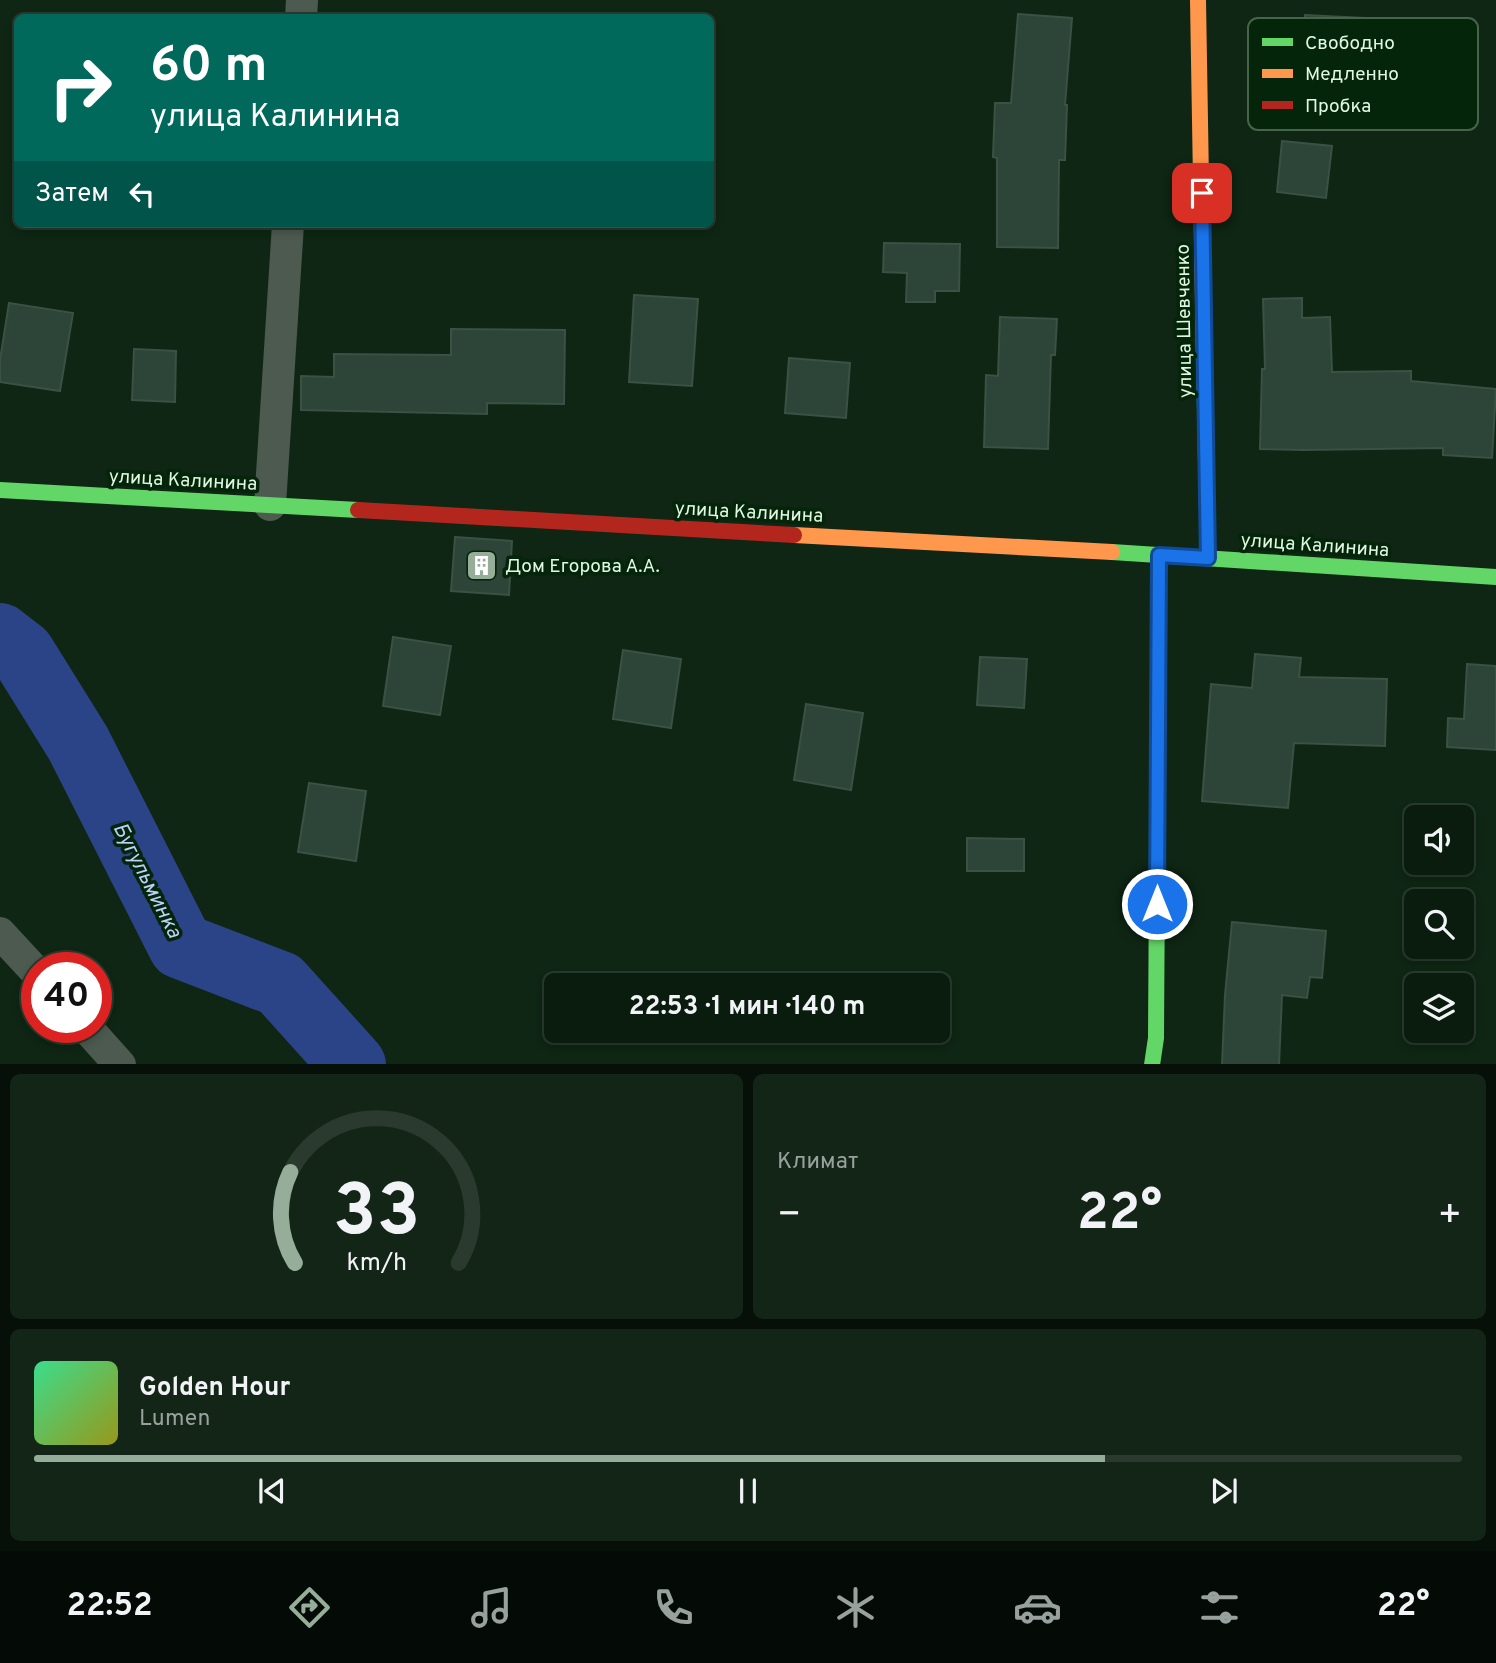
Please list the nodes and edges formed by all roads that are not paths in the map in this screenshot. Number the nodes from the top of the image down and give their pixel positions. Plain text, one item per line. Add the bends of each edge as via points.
1 (1198, 0) edge
2 (288, 228) edge
3 (0, 490) edge
4 (270, 505) junction
5 (1159, 555) junction
6 (1208, 558) junction
7 (1496, 576) edge
8 (0, 933) edge
9 (21, 956) edge
10 (100, 1043) edge
11 (119, 1064) edge
12 (1152, 1064) edge

1 - 6 main road, улица Шевченко
2 - 4 street
3 - 4 main road, улица Калинина
4 - 5 main road, улица Калинина
5 - 6 main road, улица Калинина
5 - 12 main road via 1156,1038
6 - 7 main road, улица Калинина
8 - 9 street
10 - 11 street

